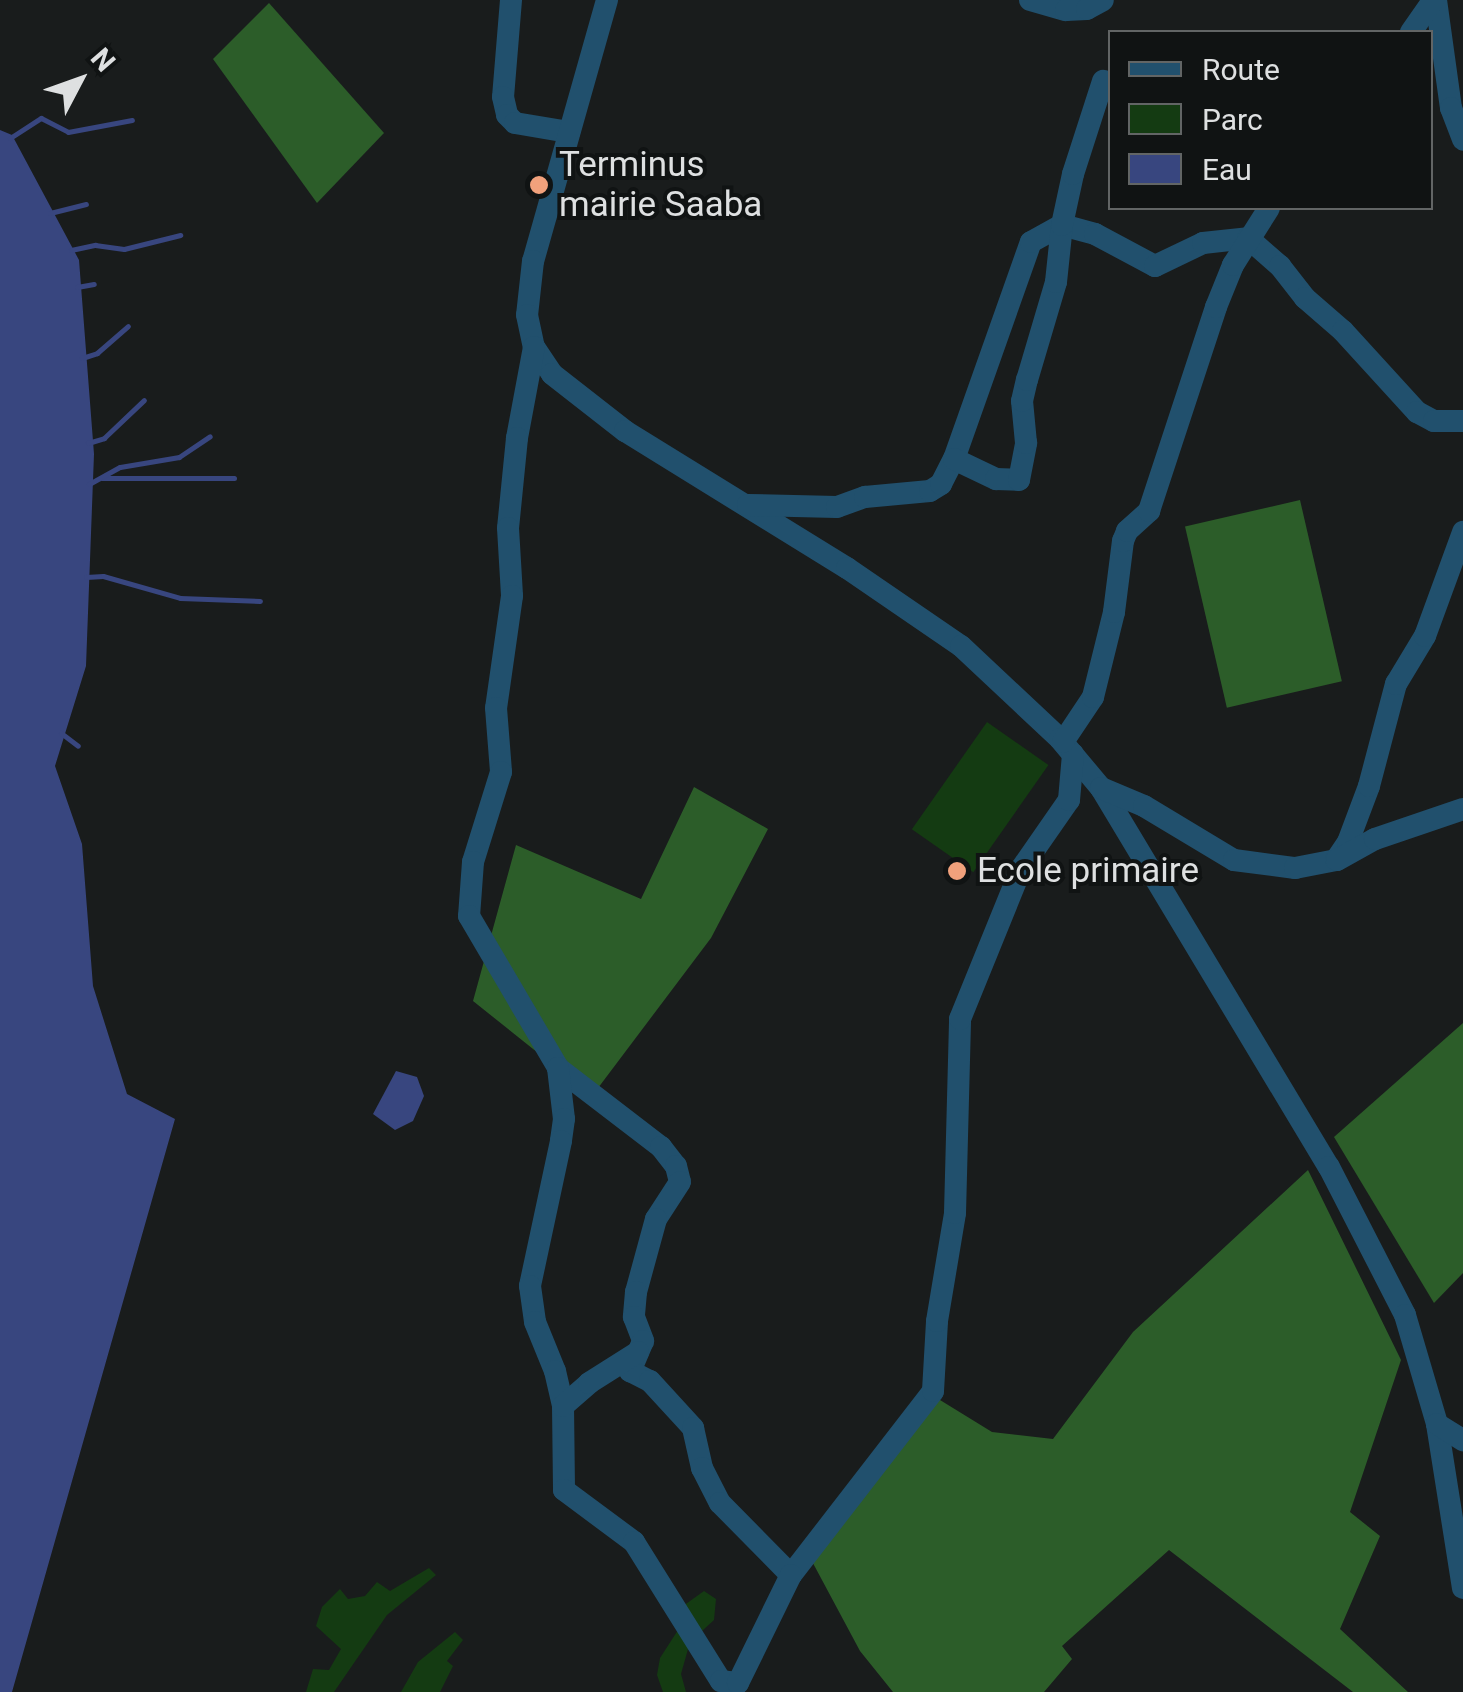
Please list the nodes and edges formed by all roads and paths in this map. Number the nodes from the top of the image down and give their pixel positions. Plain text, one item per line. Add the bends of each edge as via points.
1 (510, 0) edge
2 (606, 0) edge
3 (1030, 0) edge
4 (1434, 0) edge
5 (1087, 3) edge
6 (1412, 30) edge
7 (1103, 82) dead end
8 (569, 132) junction
9 (1463, 140) edge
10 (1268, 210) edge
11 (1062, 225) junction
12 (1248, 238) junction
13 (534, 346) junction
14 (1463, 421) edge
15 (954, 458) junction
16 (744, 504) junction
17 (1463, 532) edge
18 (1068, 748) junction
19 (1101, 788) junction
20 (1463, 809) edge
21 (1336, 860) junction
22 (558, 1068) junction
23 (627, 1364) junction
24 (558, 1381) junction
25 (583, 1388) junction
26 (563, 1406) junction
27 (1437, 1424) junction
28 (1463, 1440) edge
29 (791, 1576) junction
30 (1463, 1588) edge

1 - 8 street via 507,115 516,123
2 - 8 street
3 - 5 street via 1066,10
4 - 6 street
4 - 9 street via 1451,108
7 - 11 street
8 - 13 street via 533,261 526,314
10 - 12 street
11 - 12 street via 1158,266 1203,243
11 - 15 street via 1031,242
11 - 15 street via 1056,282 1022,401 1023,473 1011,482 996,480
12 - 14 street via 1417,412 1434,421
12 - 18 street via 1192,372 1149,511 1123,542 1094,697
13 - 16 street via 552,374 596,409
13 - 22 street via 508,528 512,596 496,708 501,772 473,862 468,904 474,928
15 - 16 street via 930,491 865,497 837,507
16 - 18 street via 961,646
17 - 21 street via 1426,636 1396,684 1369,786
18 - 19 street
18 - 29 street via 1068,800 1021,870 960,1019 955,1214 933,1390
19 - 21 street via 1234,860 1295,868
19 - 27 street via 1368,1240 1405,1315
20 - 21 street
22 - 23 street via 661,1147 679,1175 653,1226 636,1292 634,1317 642,1341
22 - 24 street via 564,1119 530,1286
23 - 25 street
23 - 29 street via 693,1428 702,1468 720,1502
24 - 25 street
24 - 26 street
25 - 26 street
26 - 29 street via 564,1490 634,1542 720,1681 738,1683
27 - 28 street
27 - 30 street

